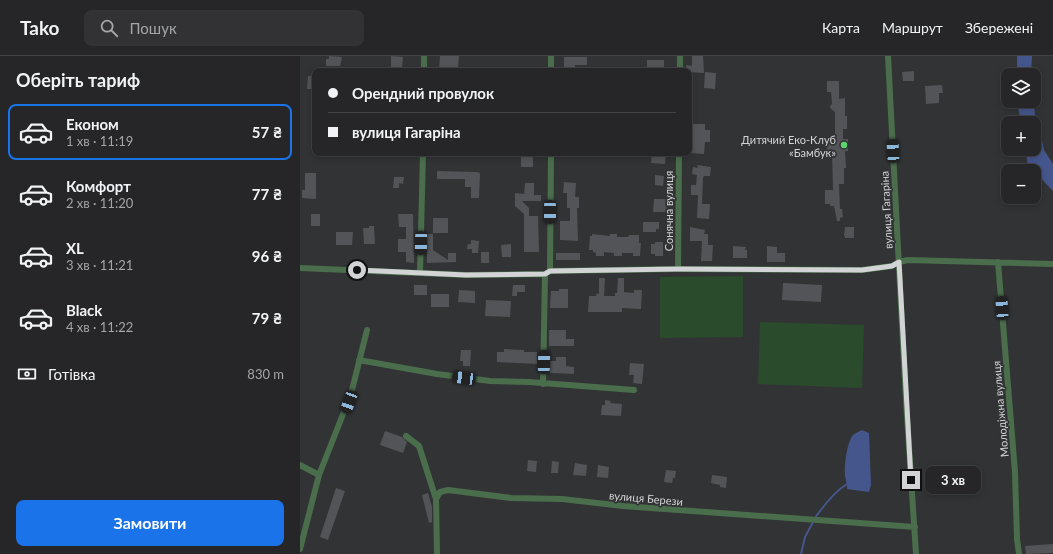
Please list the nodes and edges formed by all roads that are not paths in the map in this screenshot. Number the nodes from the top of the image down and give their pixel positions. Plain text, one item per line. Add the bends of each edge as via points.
1 (424, 56) edge
2 (551, 56) edge
3 (680, 56) edge
4 (888, 56) edge
5 (424, 68) edge
6 (551, 68) edge
7 (680, 68) edge
8 (422, 156) edge
9 (551, 156) edge
10 (679, 156) edge
11 (899, 262) junction
12 (998, 262) junction
13 (1053, 264) edge
14 (300, 268) edge
15 (678, 269) junction
16 (547, 272) junction
17 (420, 273) junction
18 (367, 330) dead end
19 (359, 360) junction
20 (543, 384) junction
21 (634, 390) dead end
22 (406, 436) dead end
23 (300, 465) edge
24 (319, 475) junction
25 (436, 500) junction
26 (915, 527) junction
27 (300, 549) edge
28 (437, 554) edge
29 (916, 554) edge
30 (1019, 554) edge

1 - 5 street
2 - 6 street
3 - 7 street
4 - 11 street, вулиця Гагаріна
8 - 17 street
9 - 16 street
10 - 15 street, Сонячна вулиця
11 - 12 street
11 - 15 street via 892,266 862,270
11 - 26 street, вулиця Гагаріна
12 - 13 street
12 - 30 street, Молодіжна вулиця via 1016,472
14 - 17 street
15 - 16 street
16 - 17 street via 466,275
16 - 20 street
18 - 19 street
19 - 20 street via 490,381
19 - 24 street via 350,399
20 - 21 street
22 - 25 street via 419,446
23 - 24 street
24 - 27 street
25 - 26 street, вулиця Берези via 440,492 448,490 511,498 562,499 623,506
25 - 28 street
26 - 29 street, вулиця Гагаріна

